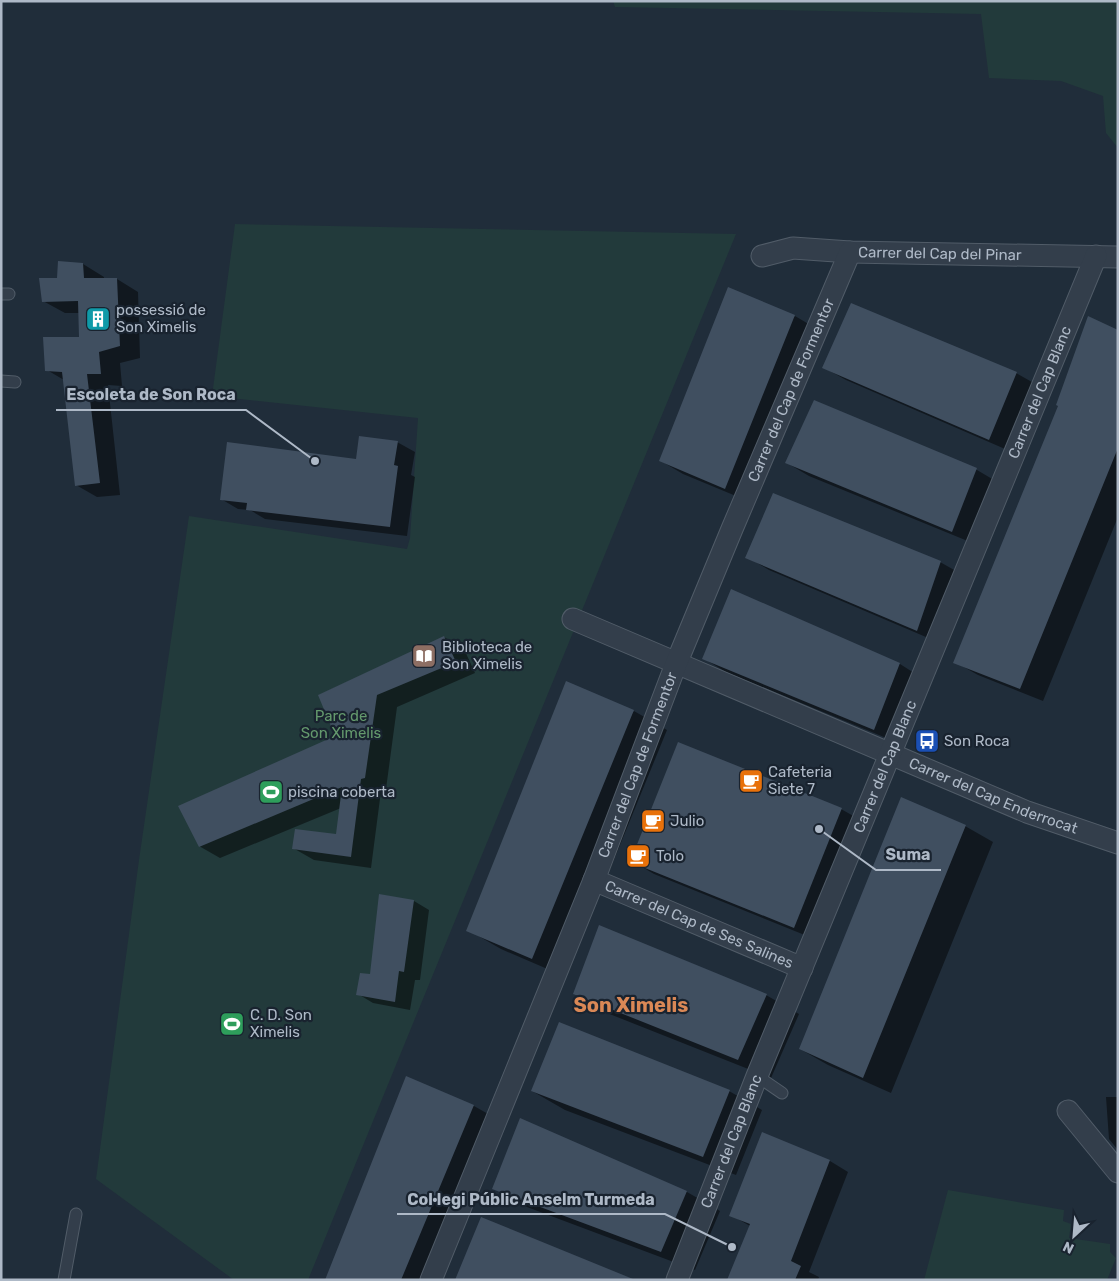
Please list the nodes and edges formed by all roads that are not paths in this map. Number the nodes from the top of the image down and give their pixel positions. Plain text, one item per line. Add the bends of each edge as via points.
1 (850, 252) junction
2 (762, 256) dead end
3 (1096, 256) junction
4 (1118, 257) edge
5 (1, 382) edge
6 (15, 382) dead end
7 (572, 619) dead end
8 (676, 664) junction
9 (891, 755) junction
10 (1118, 843) edge
11 (594, 880) junction
12 (802, 968) junction
13 (758, 1076) junction
14 (782, 1093) dead end
15 (1068, 1112) dead end
16 (1118, 1172) edge
17 (76, 1214) dead end
18 (64, 1280) edge
19 (431, 1280) edge
20 (677, 1280) edge

1 - 2 street, Carrer del Cap del Pinar via 793,248
1 - 3 street, Carrer del Cap del Pinar
1 - 8 street, Carrer del Cap de Formentor
3 - 4 street, Carrer del Cap del Pinar
3 - 9 street, Carrer del Cap Blanc
5 - 6 lane
7 - 8 street
8 - 9 street, Carrer del Cap Enderrocat
8 - 11 street, Carrer del Cap de Formentor
9 - 10 street, Carrer del Cap Enderrocat via 1026,812
9 - 12 street, Carrer del Cap Blanc
11 - 12 street, Carrer del Cap de Ses Salines
11 - 19 street, Carrer del Cap de Formentor
12 - 13 street, Carrer del Cap Blanc
13 - 14 lane
13 - 20 street, Carrer del Cap Blanc
15 - 16 street
17 - 18 lane

